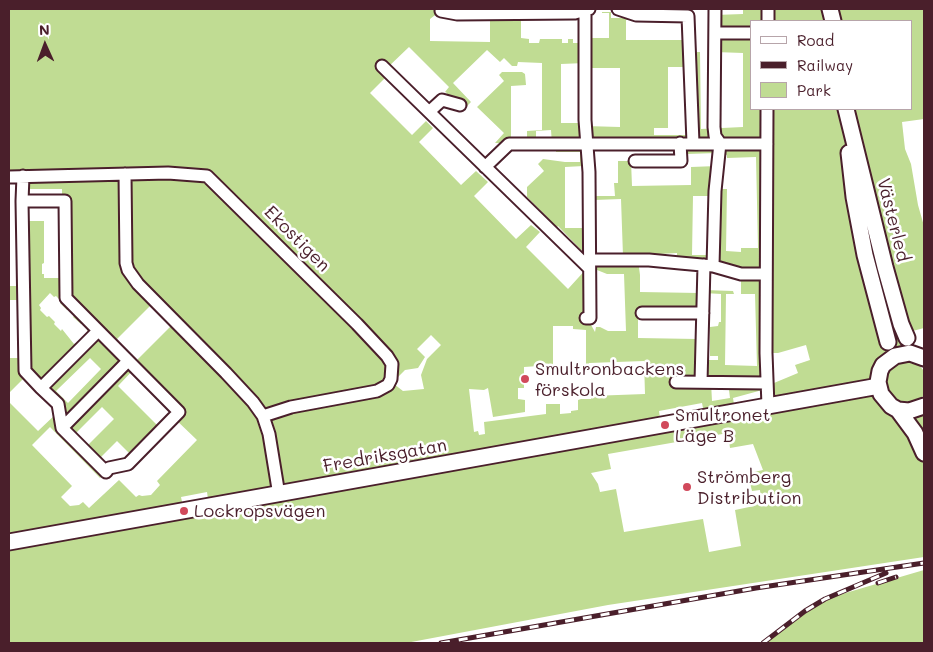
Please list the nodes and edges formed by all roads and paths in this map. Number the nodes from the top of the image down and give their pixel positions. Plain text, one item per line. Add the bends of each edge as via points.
1 (587, 9) edge
2 (618, 9) edge
3 (715, 9) edge
4 (441, 11) dead end
5 (715, 33) junction
6 (750, 33) edge
7 (382, 66) dead end
8 (460, 106) dead end
9 (767, 110) edge
10 (846, 110) edge
11 (846, 110) edge
12 (430, 111) junction
13 (680, 143) junction
14 (692, 143) junction
15 (587, 144) junction
16 (720, 144) junction
17 (767, 144) junction
18 (635, 161) dead end
19 (485, 166) junction
20 (125, 174) junction
21 (9, 176) edge
22 (23, 176) junction
23 (22, 202) junction
24 (589, 264) junction
25 (708, 265) junction
26 (766, 274) junction
27 (642, 313) dead end
28 (703, 313) junction
29 (586, 318) dead end
30 (98, 330) junction
31 (921, 357) edge
32 (128, 361) junction
33 (888, 361) junction
34 (676, 382) dead end
35 (701, 382) junction
36 (766, 382) junction
37 (879, 382) junction
38 (41, 388) junction
39 (768, 406) junction
40 (924, 406) edge
41 (898, 410) junction
42 (263, 416) junction
43 (62, 428) junction
44 (924, 454) edge
45 (279, 494) junction
46 (9, 542) edge

1 - 4 street via 574,13 536,14
1 - 15 street
2 - 14 street via 636,15 688,16
3 - 5 street
5 - 6 street
5 - 16 street via 714,127
7 - 12 street
8 - 12 street via 442,100
9 - 17 street
10 - 31 street, Västerled via 901,324
11 - 33 street, Västerled via 857,215 888,343
12 - 19 street
13 - 14 street
13 - 15 street
13 - 18 street via 681,161
14 - 16 street
15 - 19 street via 508,144
15 - 24 street
16 - 17 street
16 - 25 street
17 - 26 street
19 - 24 street
20 - 22 street, Ekostigen
20 - 42 street via 126,263 131,276 226,373
20 - 42 street, Ekostigen via 207,176 357,324 392,364 392,379 377,391 291,407
21 - 22 street, Ekostigen
22 - 23 street
23 - 30 street via 65,201 66,298
23 - 38 street via 25,371
24 - 25 street via 646,260
24 - 29 street via 590,318
25 - 26 street via 741,274
25 - 28 street
26 - 36 street
27 - 28 street
28 - 35 street
30 - 32 street
30 - 38 street
31 - 33 street via 907,353
32 - 43 street
32 - 43 street via 179,412 128,464 109,468 106,472
33 - 37 street via 880,371
34 - 35 street
35 - 36 street
36 - 39 street
37 - 39 street, Fredriksgatan via 799,396
37 - 41 street via 881,394
38 - 43 street via 58,404
39 - 45 street, Fredriksgatan
40 - 41 street via 913,411
41 - 44 street
42 - 45 street
45 - 46 street, Fredriksgatan

